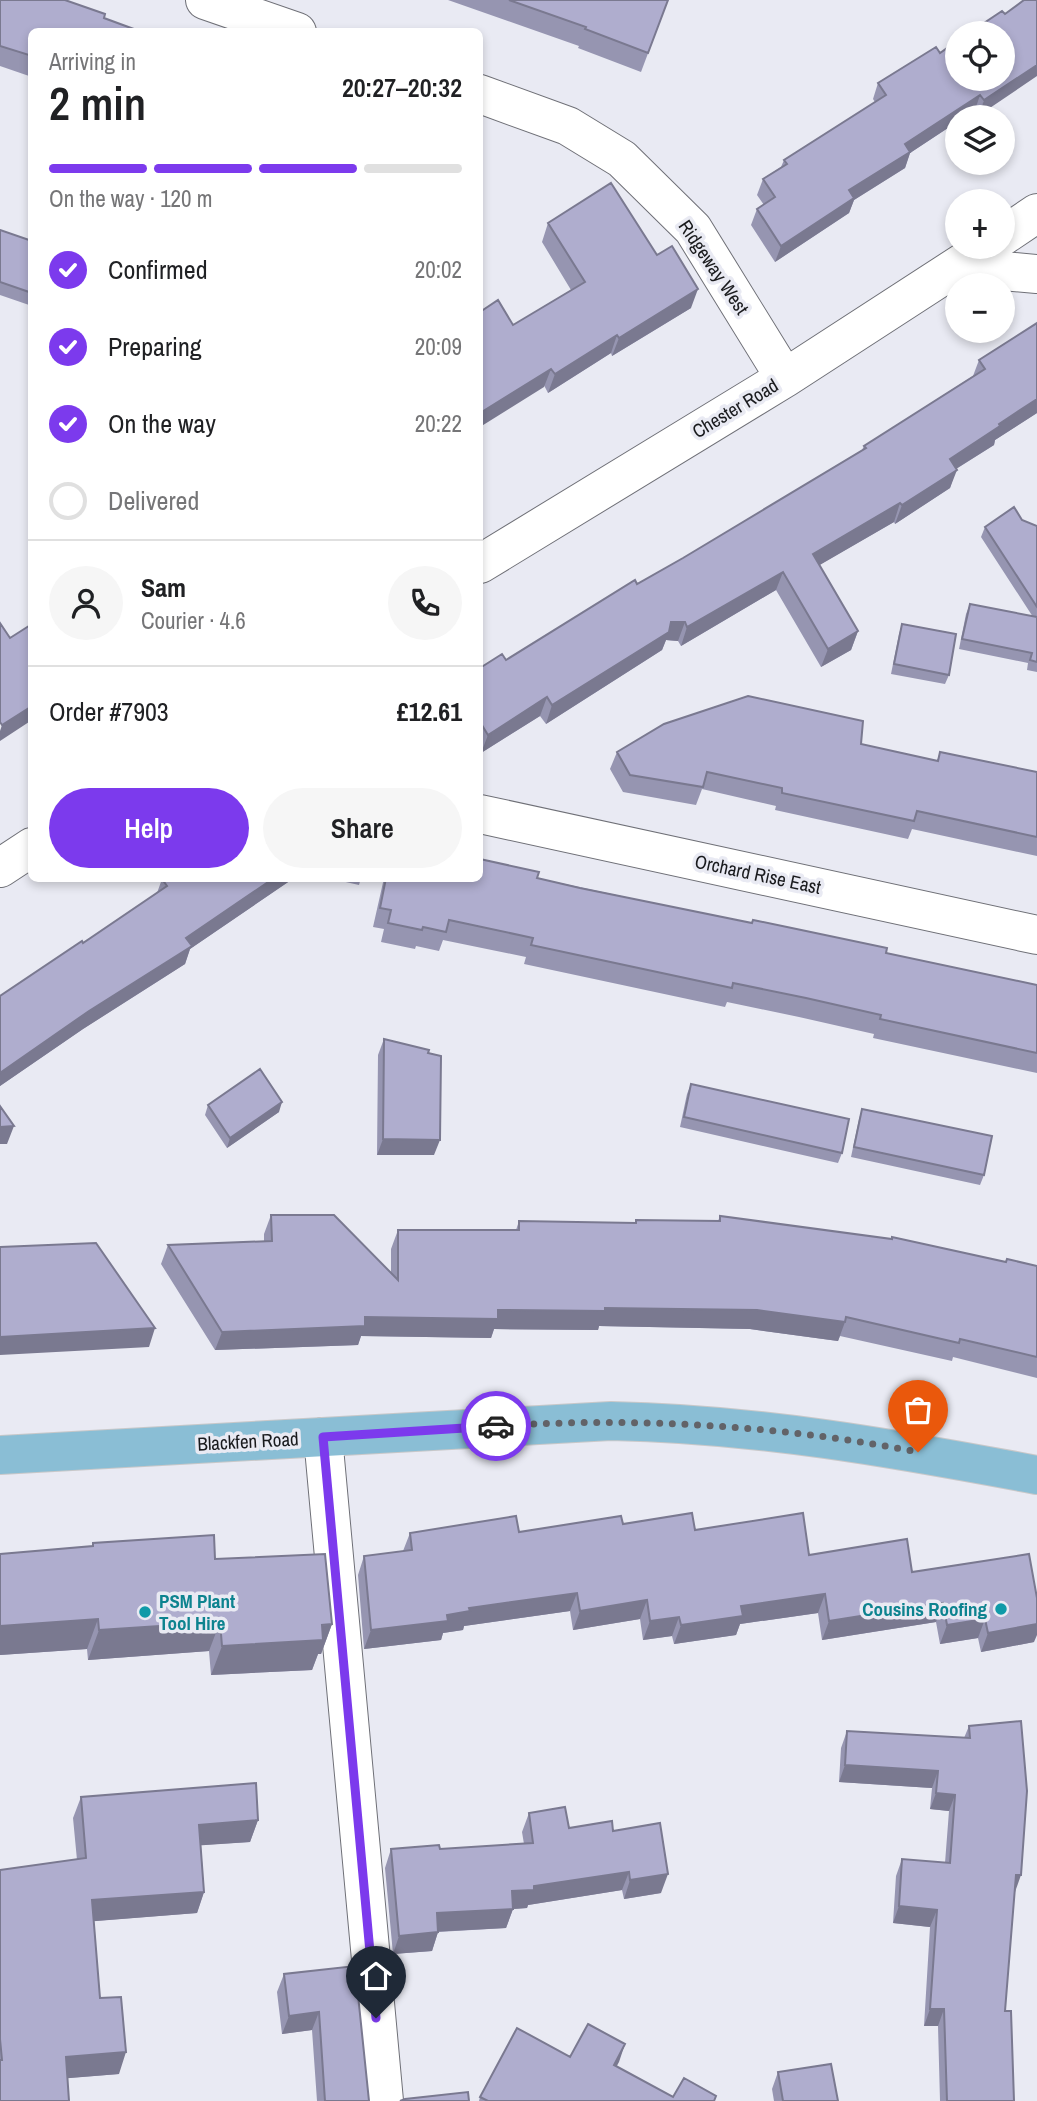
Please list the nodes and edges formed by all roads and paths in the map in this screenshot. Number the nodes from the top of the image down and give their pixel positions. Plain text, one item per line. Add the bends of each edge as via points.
1 (205, 0) edge
2 (286, 28) edge
3 (483, 95) edge
4 (1037, 213) edge
5 (1015, 228) edge
6 (969, 259) edge
7 (980, 259) edge
8 (1037, 274) edge
9 (785, 378) junction
10 (483, 562) edge
11 (483, 815) edge
12 (1037, 935) edge
13 (323, 1437) junction
14 (0, 1455) edge
15 (1037, 1475) edge
16 (384, 2101) edge

1 - 2 street
3 - 9 street, Ridgeway West via 568,126 622,159 693,229
4 - 5 street
6 - 9 street, Chester Road
7 - 8 street
9 - 10 street, Chester Road
11 - 12 street, Orchard Rise East
13 - 14 main road, Blackfen Road
13 - 15 main road, Blackfen Road via 679,1422 893,1448
13 - 16 street

